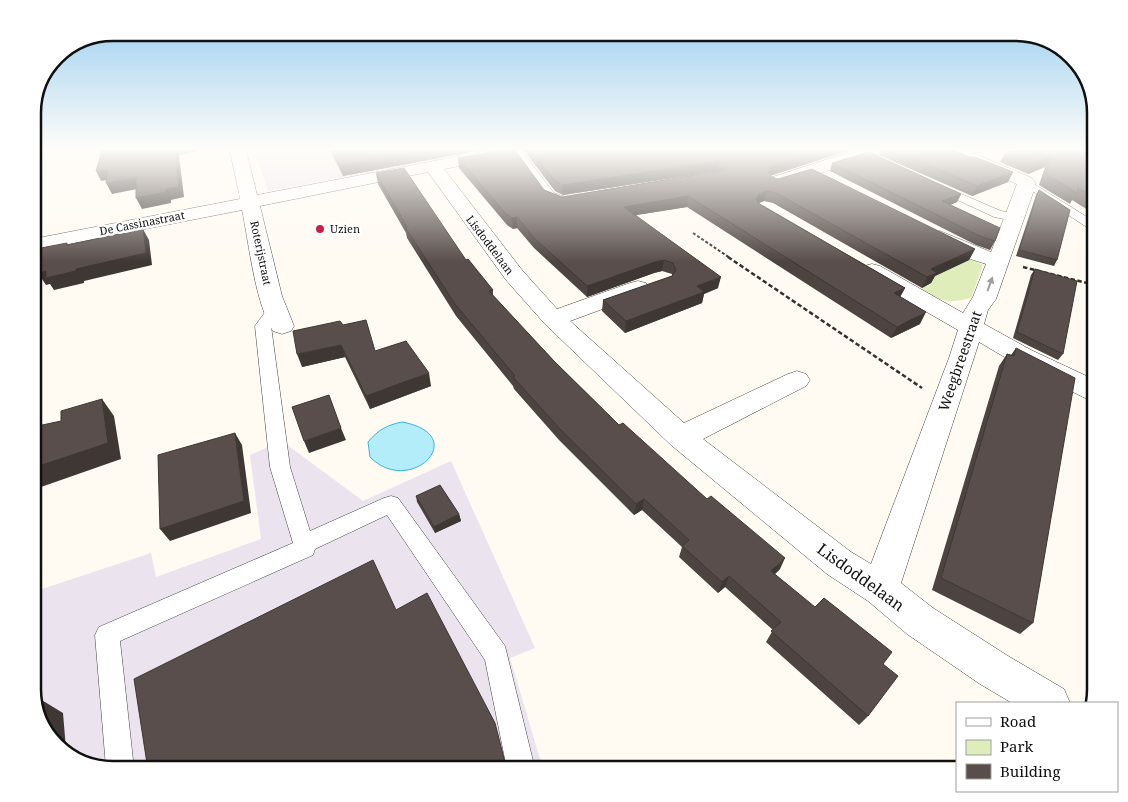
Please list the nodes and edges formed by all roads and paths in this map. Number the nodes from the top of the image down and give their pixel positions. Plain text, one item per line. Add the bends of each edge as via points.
1 (247, 187) edge
2 (324, 187) edge
3 (448, 187) edge
4 (544, 187) edge
5 (938, 187) edge
6 (1025, 187) edge
7 (1034, 187) edge
8 (579, 199) edge
9 (250, 202) junction
10 (1014, 217) junction
11 (1087, 221) edge
12 (924, 229) edge
13 (693, 233) dead end
14 (41, 243) edge
15 (998, 260) junction
16 (858, 263) edge
17 (662, 280) edge
18 (1087, 282) edge
19 (279, 316) joint
20 (553, 319) junction
21 (970, 328) junction
22 (797, 380) dead end
23 (1087, 387) edge
24 (947, 402) junction
25 (681, 437) junction
26 (304, 544) junction
27 (881, 589) junction
28 (1048, 702) edge
29 (119, 761) edge
30 (520, 761) edge

1 - 9 street, Roterijstraat
2 - 9 street, De Cassinastraat
3 - 20 street, Lisdoddelaan via 514,276
4 - 8 lane via 550,196 562,201
5 - 10 lane via 998,214
6 - 10 street, Weegbreestraat
7 - 11 lane
9 - 14 street, De Cassinastraat
9 - 19 street, Roterijstraat via 271,296
10 - 15 street, Weegbreestraat
12 - 15 street via 968,251
13 - 24 path via 913,384
15 - 18 path
21 -> 15 street, Weegbreestraat
16 - 21 street
17 - 20 street
19 - 26 lane via 263,326 280,467
20 - 25 street, Lisdoddelaan
21 - 23 street
21 - 24 street, Weegbreestraat
22 - 25 street
24 - 27 street, Weegbreestraat
25 - 27 street, Lisdoddelaan via 839,563
26 - 29 lane via 305,548 107,635
26 - 30 lane via 391,504 496,655
27 - 28 street, Lisdoddelaan via 920,621

